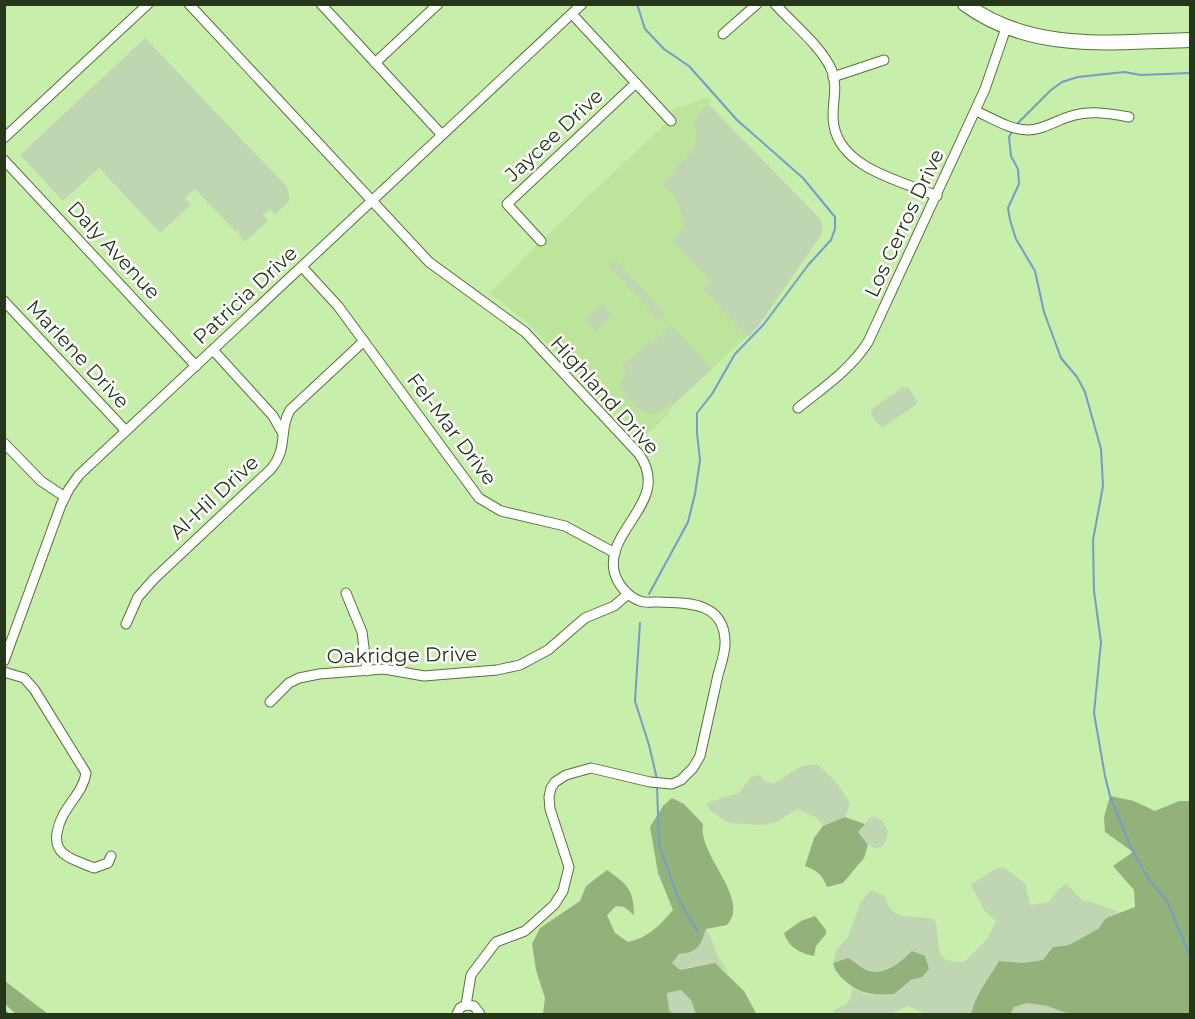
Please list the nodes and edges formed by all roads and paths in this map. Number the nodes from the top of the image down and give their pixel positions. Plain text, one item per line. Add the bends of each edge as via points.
1 (148, 4) edge
2 (189, 4) edge
3 (321, 4) edge
4 (438, 4) edge
5 (582, 4) edge
6 (757, 4) edge
7 (775, 4) edge
8 (965, 4) edge
9 (572, 14) junction
10 (1006, 28) junction
11 (723, 34) dead end
12 (1191, 40) edge
13 (884, 60) dead end
14 (375, 63) junction
15 (833, 77) junction
16 (636, 83) junction
17 (976, 111) junction
18 (1129, 117) dead end
19 (672, 121) dead end
20 (442, 135) junction
21 (4, 138) edge
22 (4, 160) edge
23 (937, 196) junction
24 (372, 201) junction
25 (541, 241) dead end
26 (302, 267) junction
27 (4, 301) edge
28 (364, 341) junction
29 (213, 350) junction
30 (196, 366) junction
31 (798, 408) dead end
32 (126, 431) junction
33 (283, 437) junction
34 (4, 443) edge
35 (65, 497) junction
36 (615, 553) junction
37 (346, 593) dead end
38 (628, 594) junction
39 (126, 624) dead end
40 (4, 661) edge
41 (367, 670) junction
42 (4, 672) edge
43 (270, 702) dead end
44 (111, 856) dead end
45 (466, 1005) junction
46 (457, 1014) edge
47 (480, 1014) edge

1 - 21 street
2 - 24 street, Highland Drive
3 - 14 street
4 - 14 street
5 - 9 street, Patricia Drive
6 - 11 street
7 - 15 street via 820,53
8 - 10 street
9 - 16 street
9 - 20 street, Patricia Drive
10 - 12 street via 1075,43
10 - 17 street, Los Cerros Drive
13 - 15 street
14 - 20 street
15 - 23 street via 834,127 849,154 868,168
16 - 19 street
16 - 25 street, Jaycee Drive via 507,204
17 - 18 street via 1026,130 1082,114
17 - 23 street, Los Cerros Drive
20 - 24 street, Patricia Drive
22 - 30 street, Daly Avenue
23 - 31 street, Los Cerros Drive via 864,350
24 - 26 street, Patricia Drive
24 - 36 street, Highland Drive via 434,267 525,332 645,462 648,489
26 - 28 street, Fel-Mar Drive
26 - 29 street, Patricia Drive
27 - 32 street, Marlene Drive
28 - 33 street, Al-Hil Drive via 290,410
28 - 36 street, Fel-Mar Drive via 486,503 501,511 565,526
29 - 30 street, Patricia Drive
29 - 33 street via 273,416
30 - 32 street, Patricia Drive
32 - 35 street, Patricia Drive via 79,475
33 - 39 street, Al-Hil Drive via 283,449 272,469 154,579 138,597
34 - 35 street via 41,481
35 - 40 street, Patricia Drive
36 - 38 street via 615,575
37 - 41 street via 362,632
38 - 41 street, Oakridge Drive via 614,606 585,618 548,650 520,665 424,676
38 - 45 street via 640,602 702,606 721,624 725,643 700,756 687,774 672,784 591,768 566,775 555,783 549,797 550,809 569,867 563,891 525,931 496,942 471,975
41 - 43 street, Oakridge Drive via 299,678 281,689
42 - 44 street via 24,678 34,689 86,773 85,781 59,820 55,842 59,849 94,868 108,863
45 - 46 street
45 - 47 street via 474,1006

